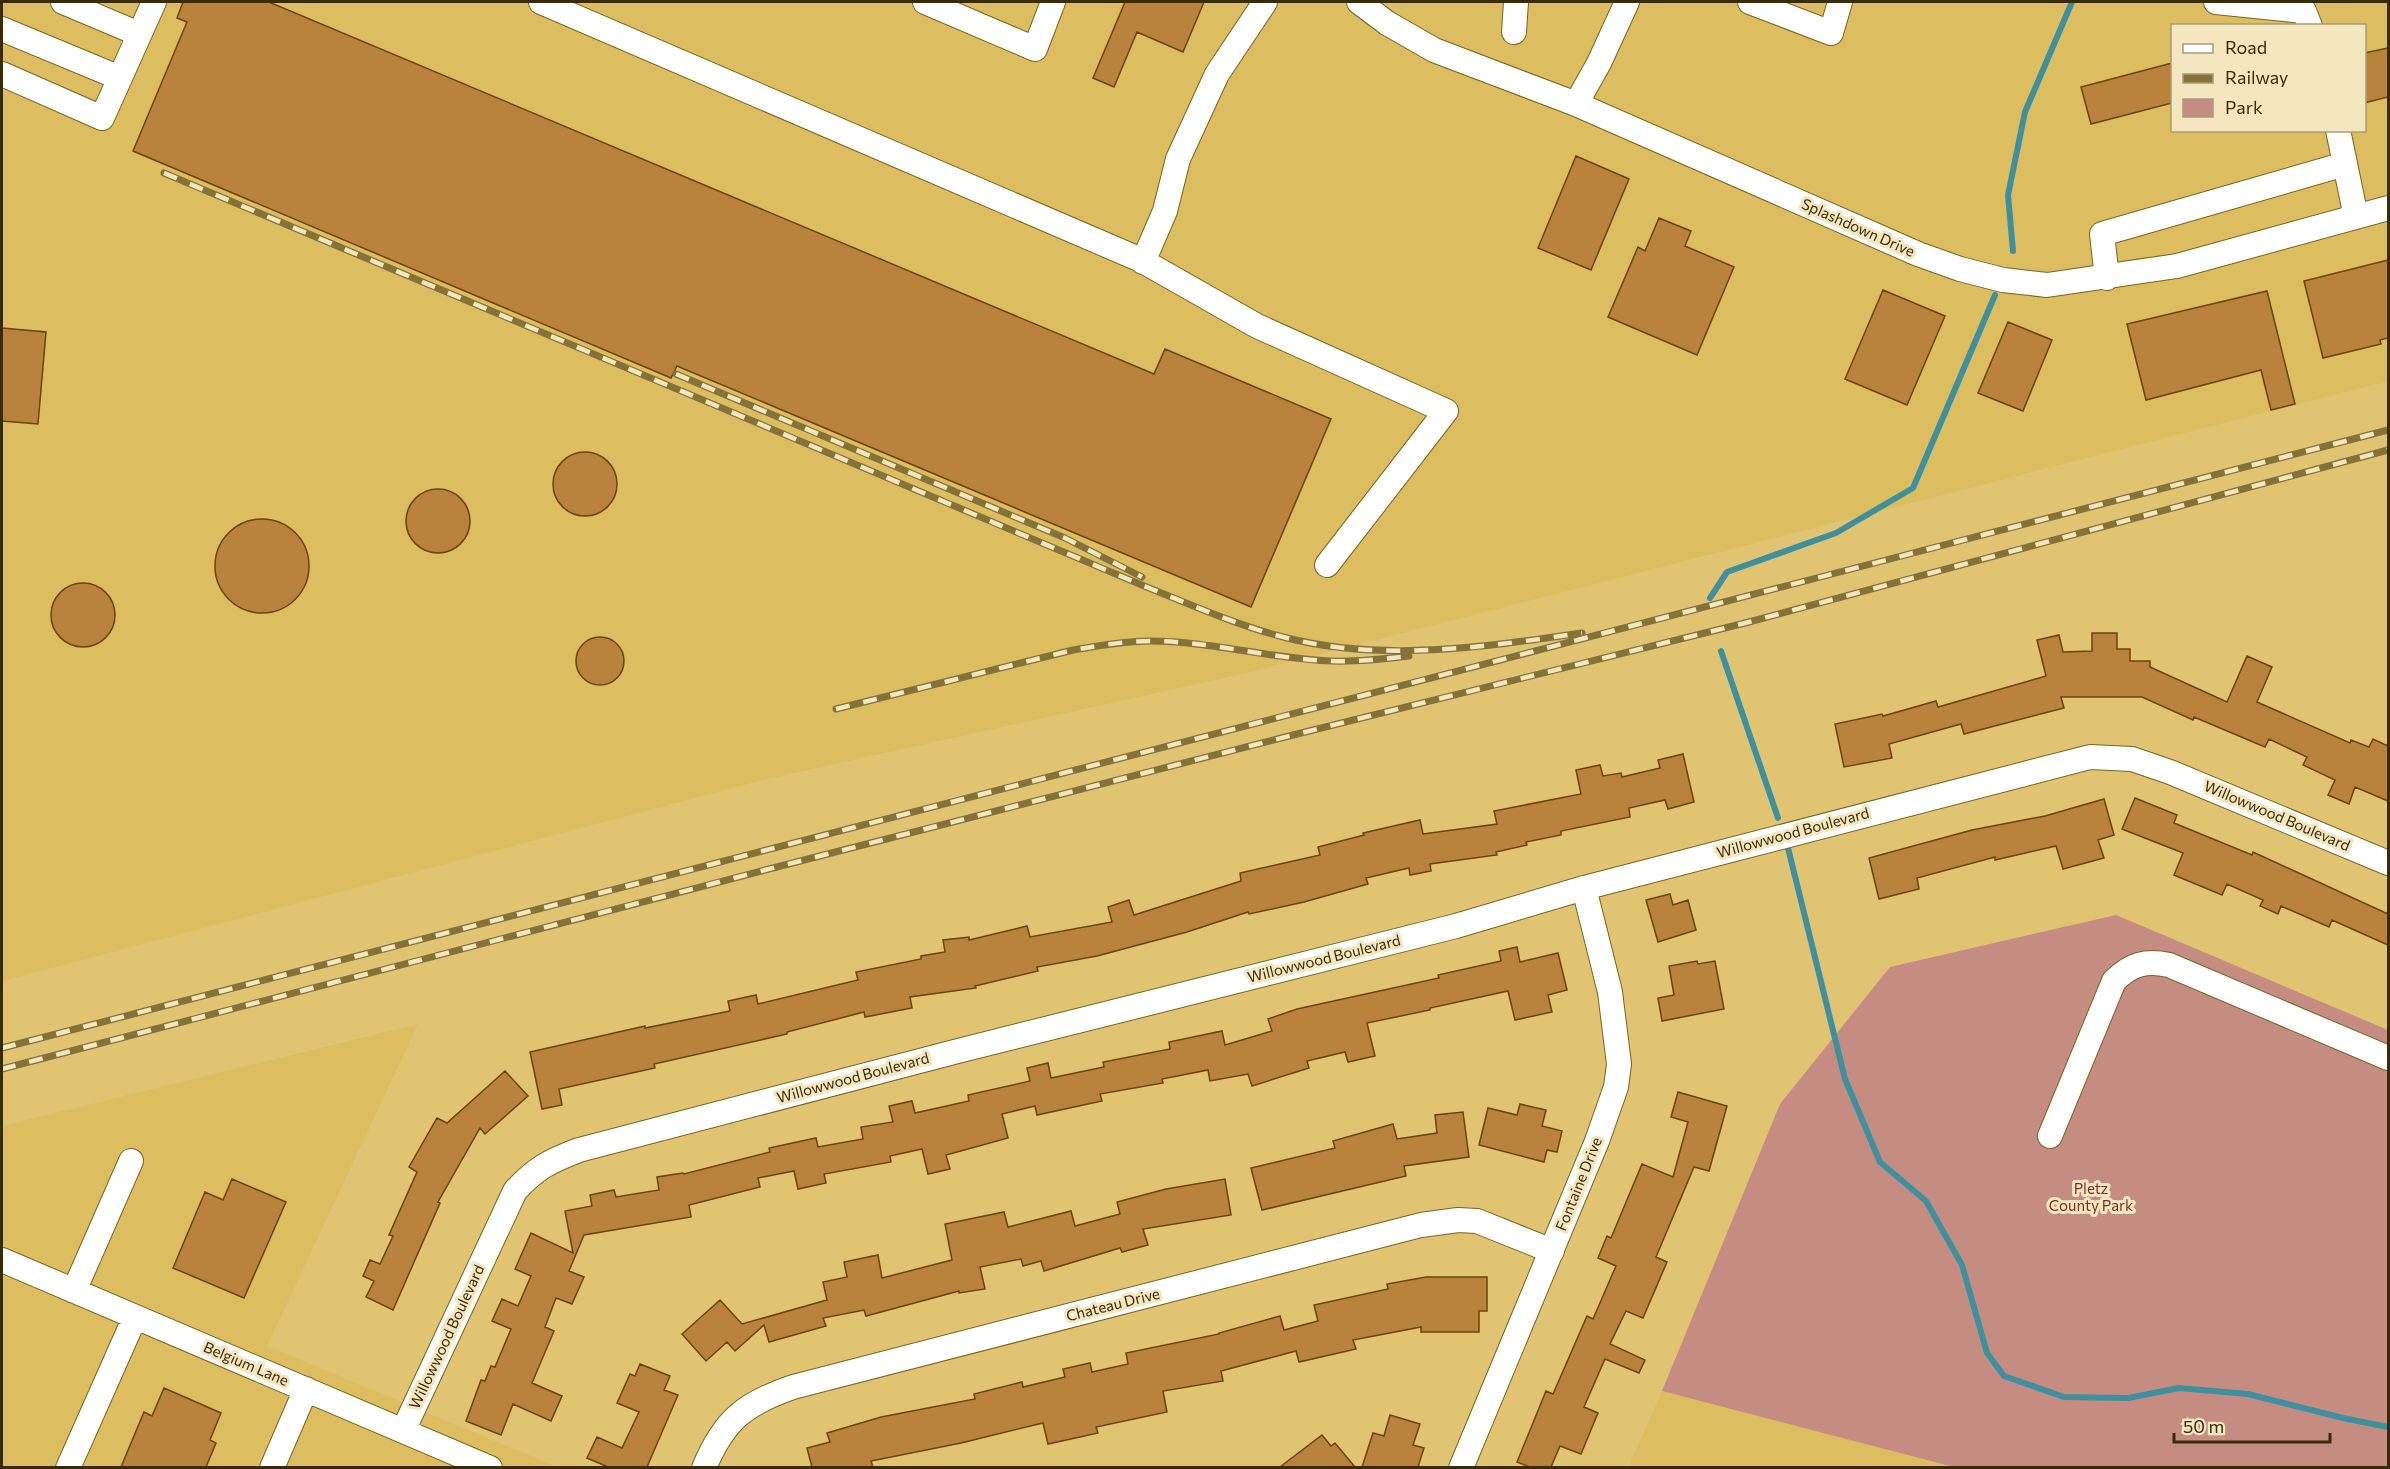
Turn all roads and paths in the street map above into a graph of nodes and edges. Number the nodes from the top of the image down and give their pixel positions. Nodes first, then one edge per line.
1 (63, 2) edge
2 (154, 2) edge
3 (541, 2) edge
4 (925, 2) edge
5 (1053, 2) edge
6 (1265, 2) edge
7 (1359, 2) edge
8 (1516, 2) edge
9 (1627, 2) edge
10 (1750, 2) edge
11 (1840, 2) edge
12 (2216, 2) edge
13 (2309, 24) edge
14 (2, 29) edge
15 (1514, 32) dead end
16 (139, 34) junction
17 (2, 74) edge
18 (120, 78) junction
19 (1576, 104) junction
20 (2338, 132) edge
21 (2345, 164) junction
22 (2388, 208) edge
23 (2356, 217) junction
24 (1143, 261) junction
25 (2106, 278) junction
26 (1327, 565) dead end
27 (2388, 863) edge
28 (1584, 888) junction
29 (2388, 1058) edge
30 (2050, 1136) dead end
31 (131, 1161) dead end
32 (1552, 1251) junction
33 (2, 1260) edge
34 (74, 1291) junction
35 (135, 1317) junction
36 (306, 1389) junction
37 (403, 1431) junction
38 (68, 1467) edge
39 (272, 1467) edge
40 (490, 1467) edge
41 (704, 1467) edge
42 (1461, 1467) edge

1 - 16 street
2 - 16 street
3 - 24 street
4 - 5 street
6 - 24 street
7 - 19 street, Splashdown Drive
8 - 15 street
9 - 19 street
10 - 11 street
12 - 13 street
14 - 18 street
16 - 18 street
17 - 18 street
19 - 25 street, Splashdown Drive
20 - 21 street
21 - 23 street
21 - 25 street
22 - 23 street, Splashdown Drive
23 - 25 street, Splashdown Drive
24 - 26 street
27 - 28 street, Willowwood Boulevard
28 - 32 street, Fontaine Drive
28 - 37 street, Willowwood Boulevard
29 - 30 street
31 - 34 street
32 - 41 street, Chateau Drive
32 - 42 street, Fontaine Drive
33 - 34 street, Belgium Lane
34 - 35 street, Belgium Lane
35 - 36 street, Belgium Lane
35 - 38 street
36 - 37 street, Belgium Lane
36 - 39 street
37 - 40 street, Belgium Lane

